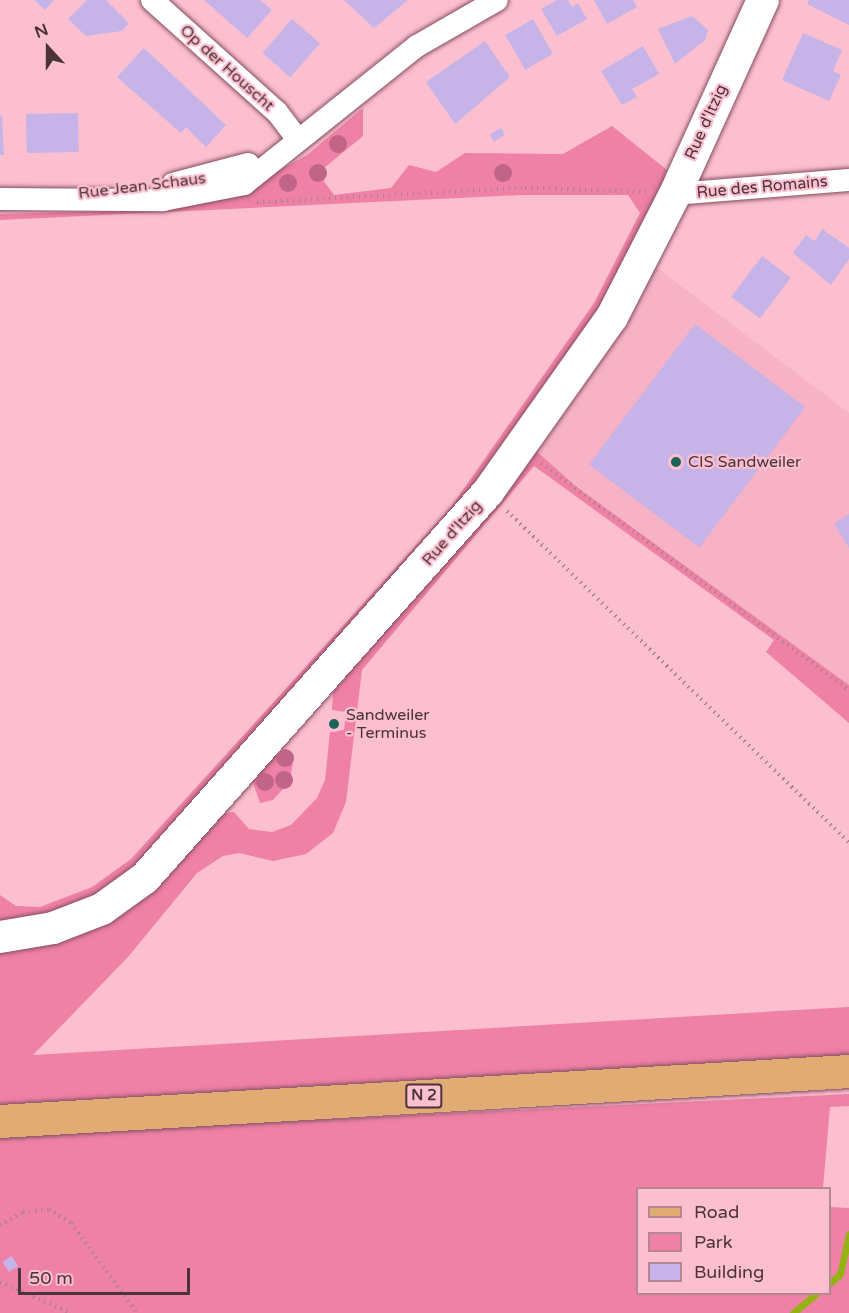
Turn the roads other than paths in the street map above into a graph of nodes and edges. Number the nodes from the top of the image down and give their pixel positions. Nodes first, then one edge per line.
1 (152, 0) edge
2 (497, 0) edge
3 (763, 0) edge
4 (298, 140) junction
5 (849, 180) edge
6 (675, 194) junction
7 (0, 199) edge
8 (0, 937) edge
9 (849, 1071) edge
10 (0, 1121) edge

1 - 4 street, Op der Houscht
2 - 4 street, Rue Jean Schaus
3 - 6 street, Rue d'Itzig
4 - 7 street, Rue Jean Schaus
5 - 6 street, Rue des Romains
6 - 8 street, Rue d'Itzig
9 - 10 main road, N 2

